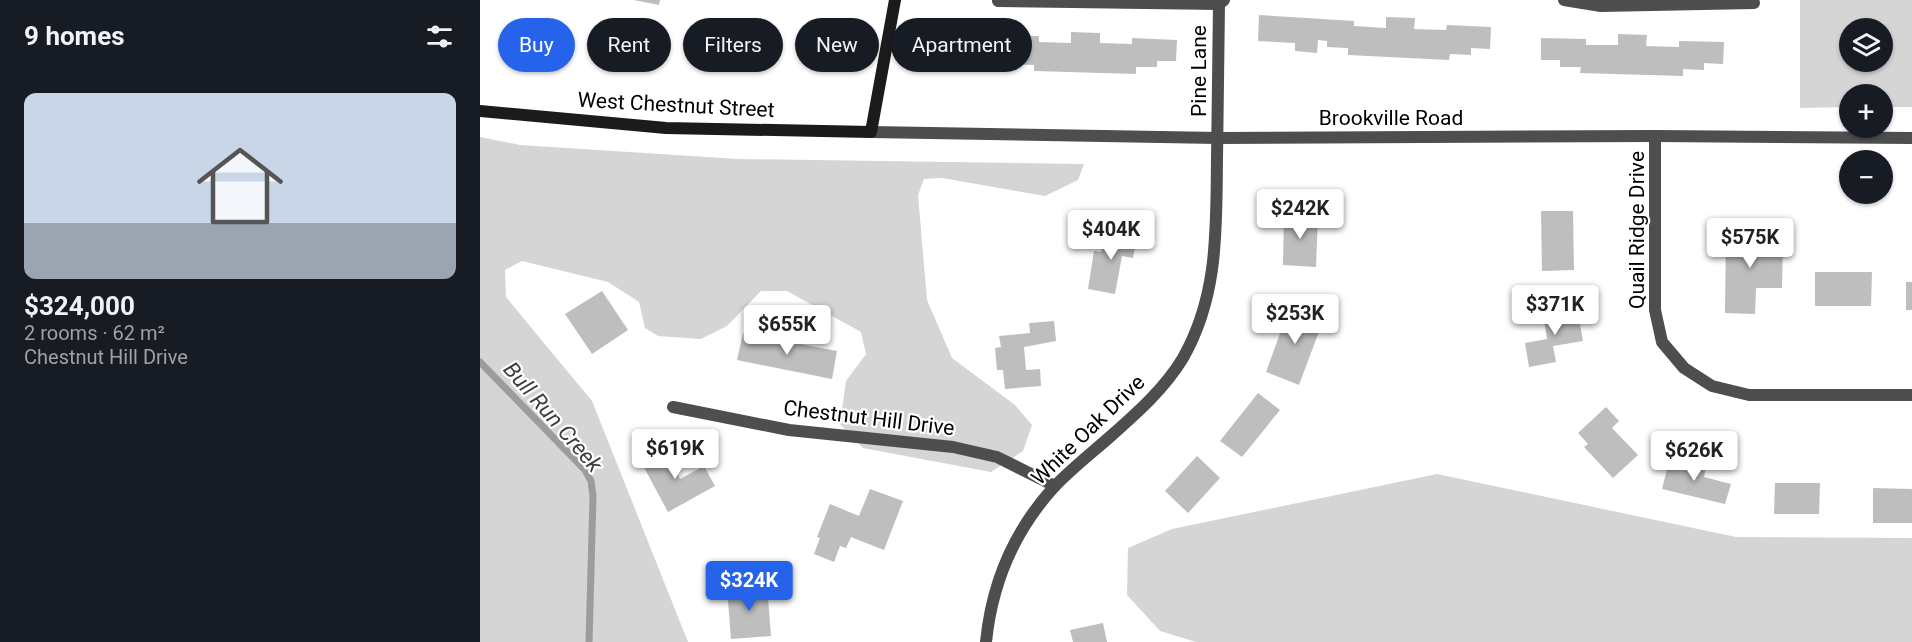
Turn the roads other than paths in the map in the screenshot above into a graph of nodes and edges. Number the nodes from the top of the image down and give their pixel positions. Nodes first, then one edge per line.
1 (895, 0) edge
2 (1564, 0) edge
3 (998, 1) edge
4 (1221, 2) edge
5 (1754, 3) dead end
6 (480, 111) edge
7 (871, 132) junction
8 (1655, 136) junction
9 (1218, 138) junction
10 (1912, 138) edge
11 (1912, 395) edge
12 (673, 407) dead end
13 (1055, 486) junction
14 (986, 642) edge

1 - 7 main road
2 - 5 street
3 - 4 street
4 - 9 street, Pine Lane
6 - 7 main road, West Chestnut Street
7 - 9 street, Brookville Road
8 - 9 street, Brookville Road
8 - 10 street, Brookville Road
8 - 11 street, Quail Ridge Drive
9 - 13 street, White Oak Drive
12 - 13 street, Chestnut Hill Drive
13 - 14 street, White Oak Drive

